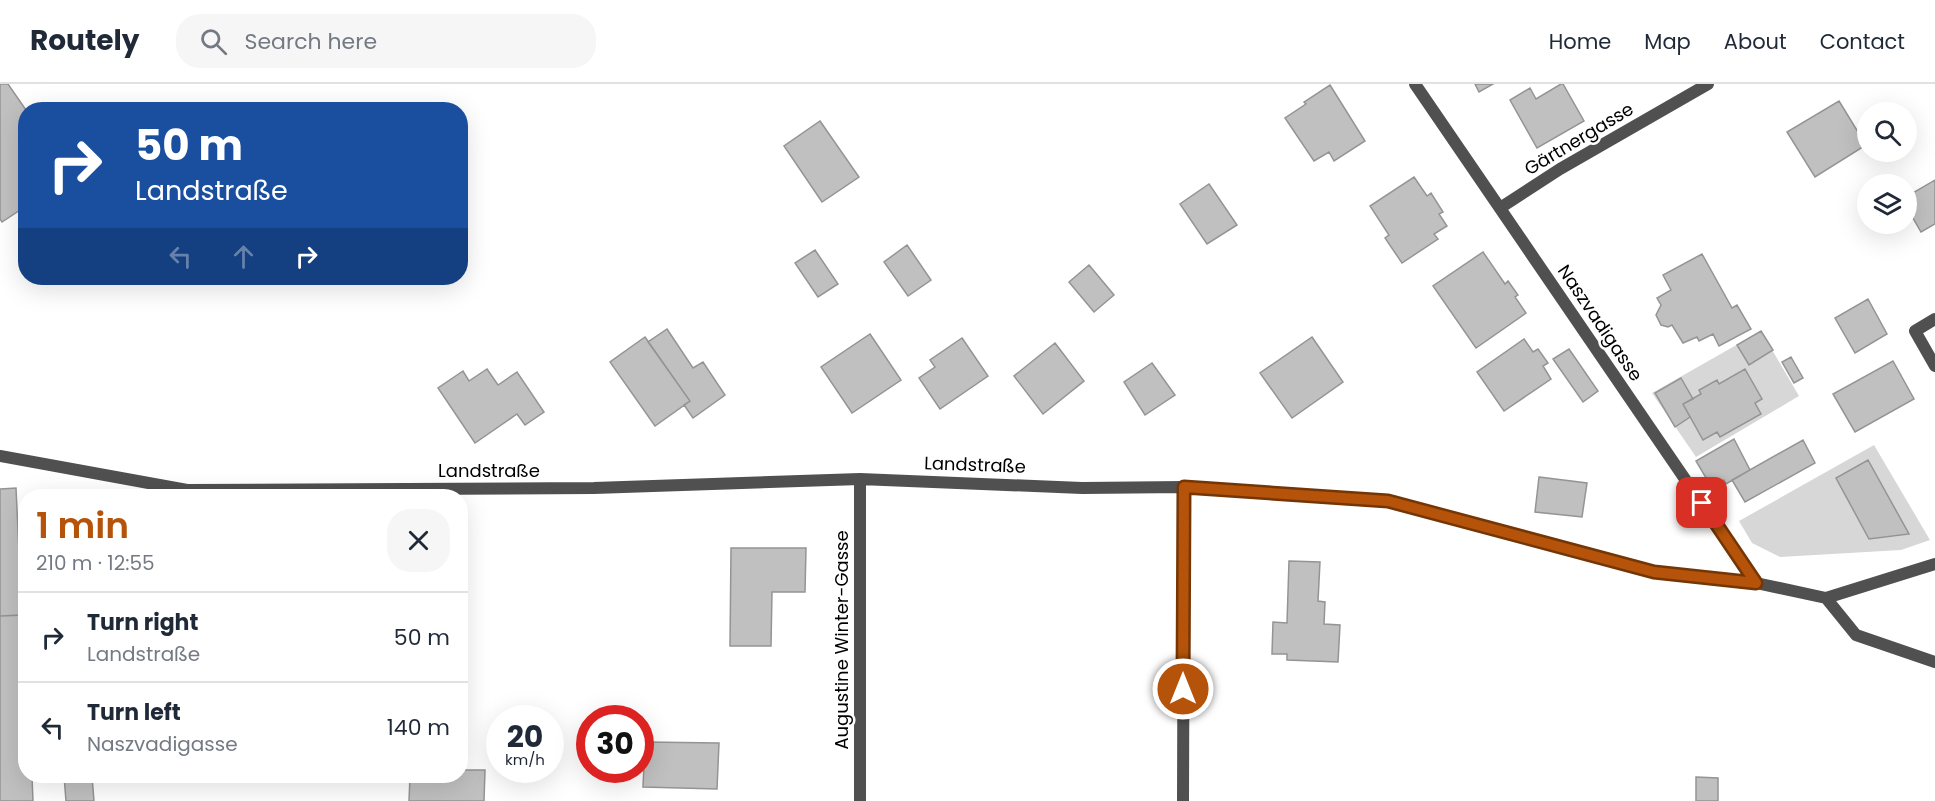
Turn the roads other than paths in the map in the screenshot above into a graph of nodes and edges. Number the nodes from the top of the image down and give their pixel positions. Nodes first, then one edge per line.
1 (1415, 84) edge
2 (1708, 84) edge
3 (1500, 208) junction
4 (1935, 319) edge
5 (1935, 366) edge
6 (0, 456) edge
7 (860, 479) junction
8 (1184, 487) junction
9 (182, 489) edge
10 (390, 489) edge
11 (1935, 564) edge
12 (1756, 583) junction
13 (1826, 598) junction
14 (1935, 662) edge
15 (860, 801) edge
16 (1183, 801) edge

1 - 3 street, Naszvadigasse
2 - 3 street, Gärtnergasse
3 - 12 street, Naszvadigasse
4 - 5 street
6 - 9 street, Landstraße
7 - 8 street, Landstraße
7 - 10 street, Landstraße
7 - 15 street, Augustine Winter-Gasse
8 - 12 street, Landstraße
8 - 16 street
11 - 13 street, Landstraße
12 - 13 street, Landstraße
13 - 14 street

